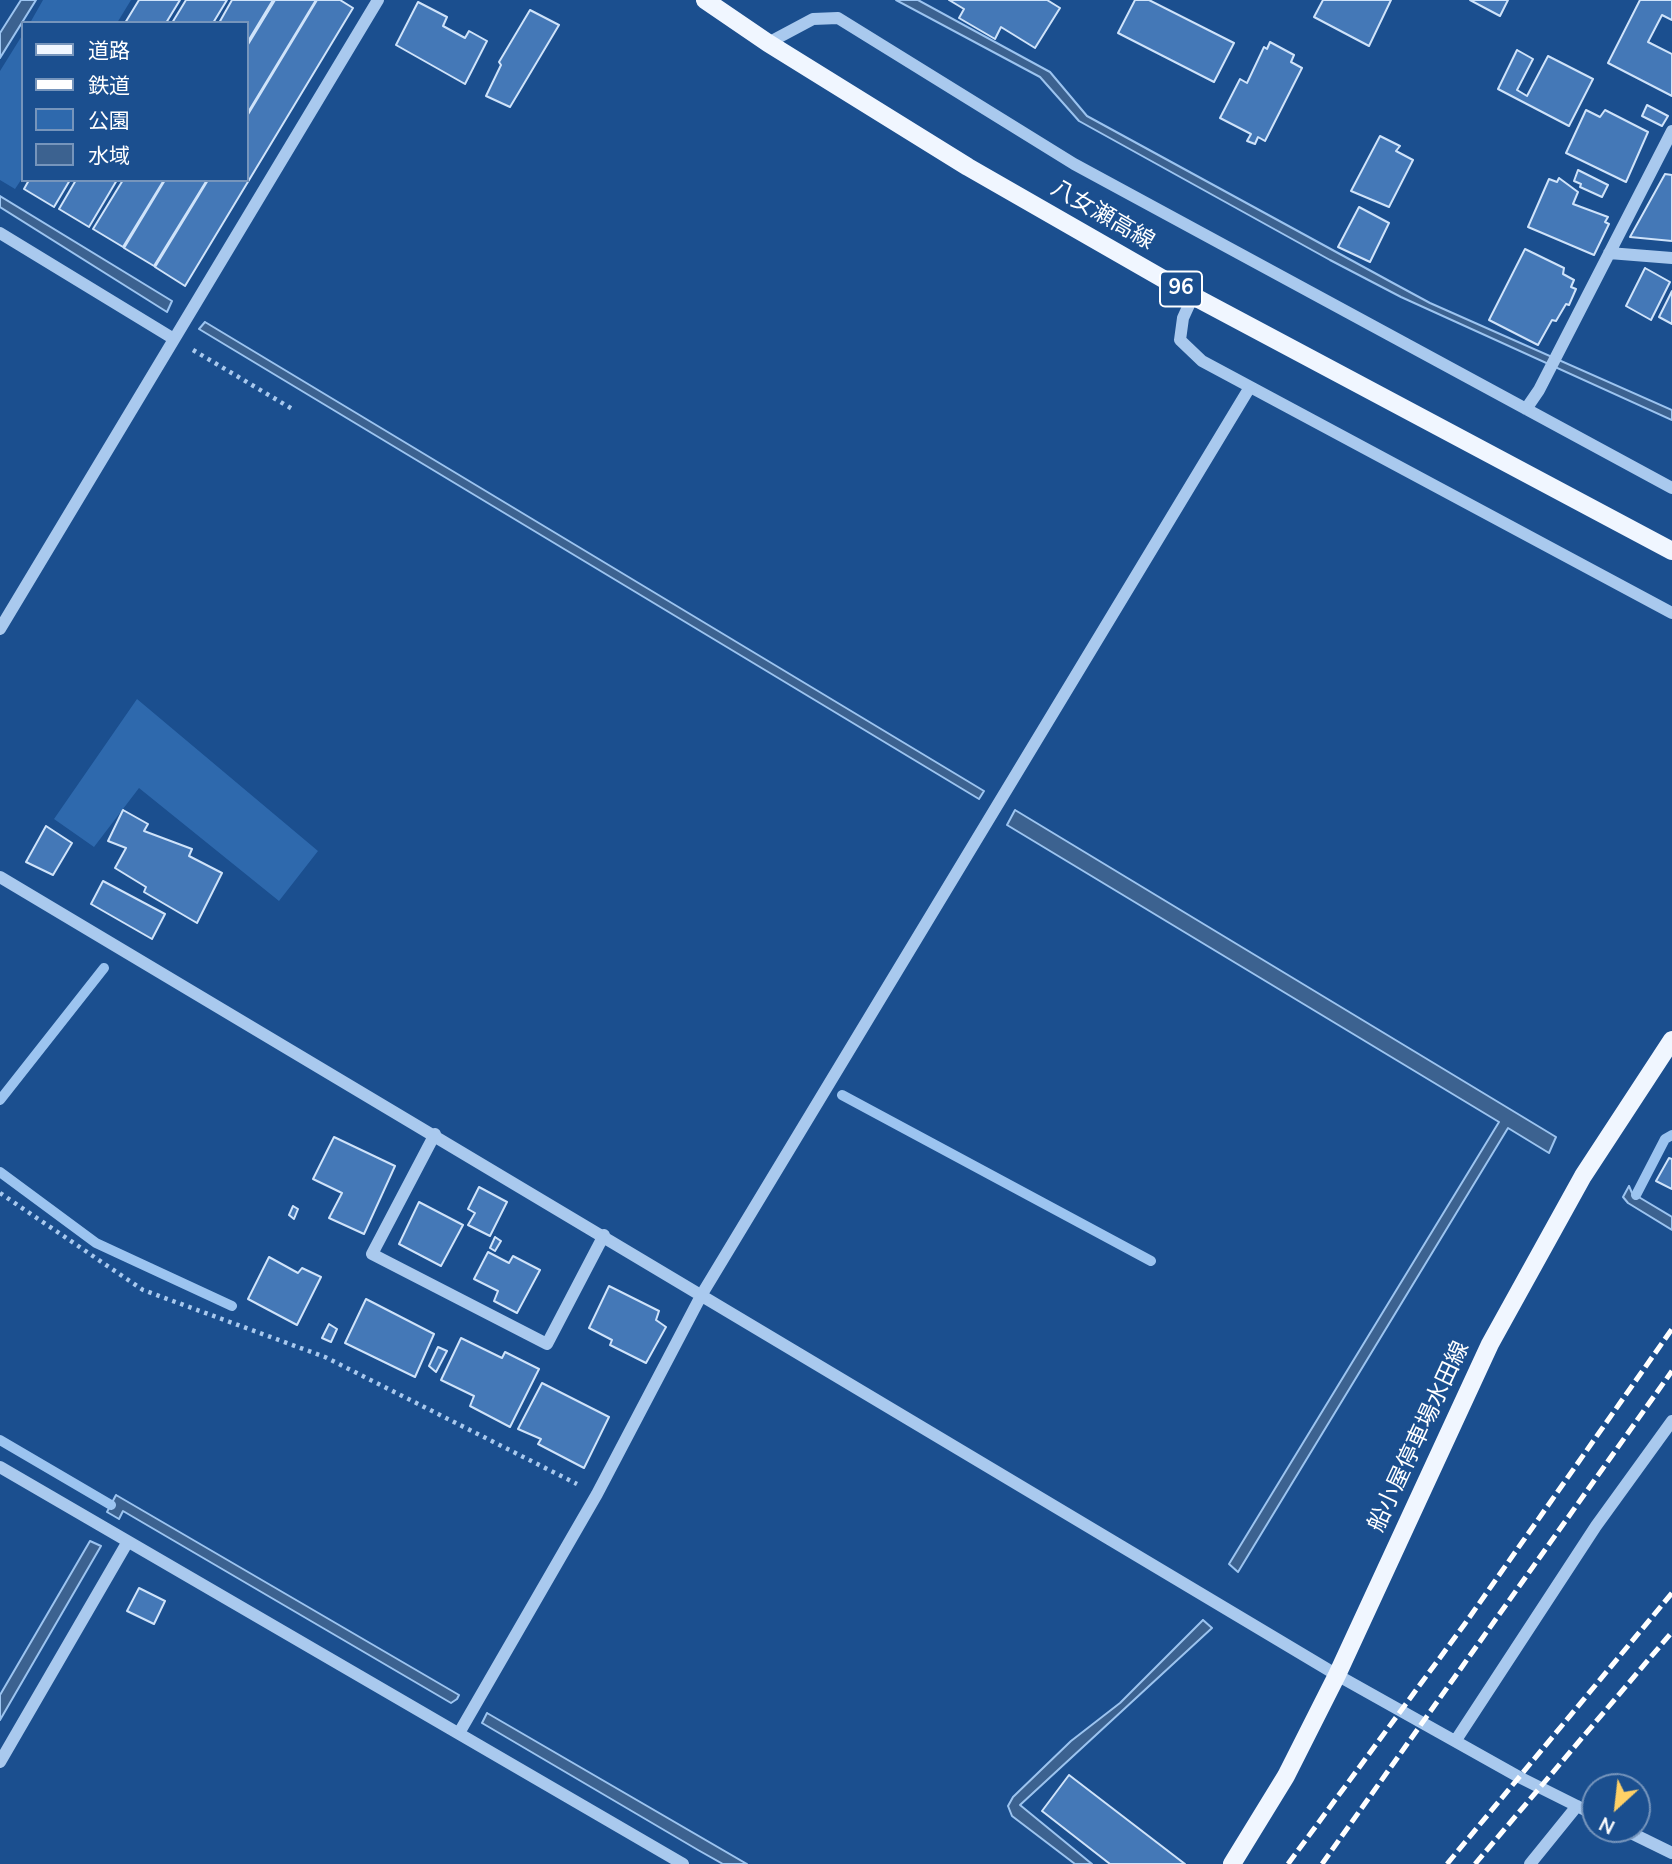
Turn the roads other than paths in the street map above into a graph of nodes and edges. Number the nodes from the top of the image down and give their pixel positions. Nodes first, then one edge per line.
1 (378, 0) edge
2 (705, 0) edge
3 (768, 43) junction
4 (1672, 131) edge
5 (0, 233) edge
6 (1609, 253) junction
7 (1672, 258) edge
8 (1193, 296) junction
9 (174, 339) junction
10 (1250, 387) junction
11 (1525, 409) junction
12 (1672, 488) edge
13 (1672, 551) edge
14 (1672, 613) edge
15 (0, 629) edge
16 (0, 877) edge
17 (1672, 1040) edge
18 (435, 1134) junction
19 (604, 1235) junction
20 (702, 1294) junction
21 (1672, 1421) edge
22 (0, 1468) edge
23 (127, 1543) junction
24 (1337, 1675) junction
25 (459, 1733) junction
26 (1456, 1740) junction
27 (0, 1762) edge
28 (1577, 1807) junction
29 (1581, 1809) edge
30 (1651, 1843) edge
31 (1672, 1853) edge
32 (683, 1864) edge
33 (1232, 1864) edge
34 (1530, 1864) edge

1 - 9 street
2 - 3 main road, 八女瀬高線 / 96
3 - 8 main road, 八女瀬高線 / 96
3 - 11 street
4 - 6 street
5 - 9 street
6 - 7 street
6 - 11 street
8 - 10 street
8 - 13 main road, 八女瀬高線 / 96
9 - 15 street
10 - 14 street
10 - 20 street
11 - 12 street
16 - 18 street
17 - 24 main road, 船小屋停車場水田線
18 - 19 street
18 - 19 street
19 - 20 street
20 - 24 street
20 - 25 street
21 - 26 street
22 - 23 street
23 - 25 street
23 - 27 street
24 - 26 street
24 - 33 main road, 船小屋停車場水田線
25 - 32 street
26 - 28 street
28 - 29 street
28 - 34 street
30 - 31 street

